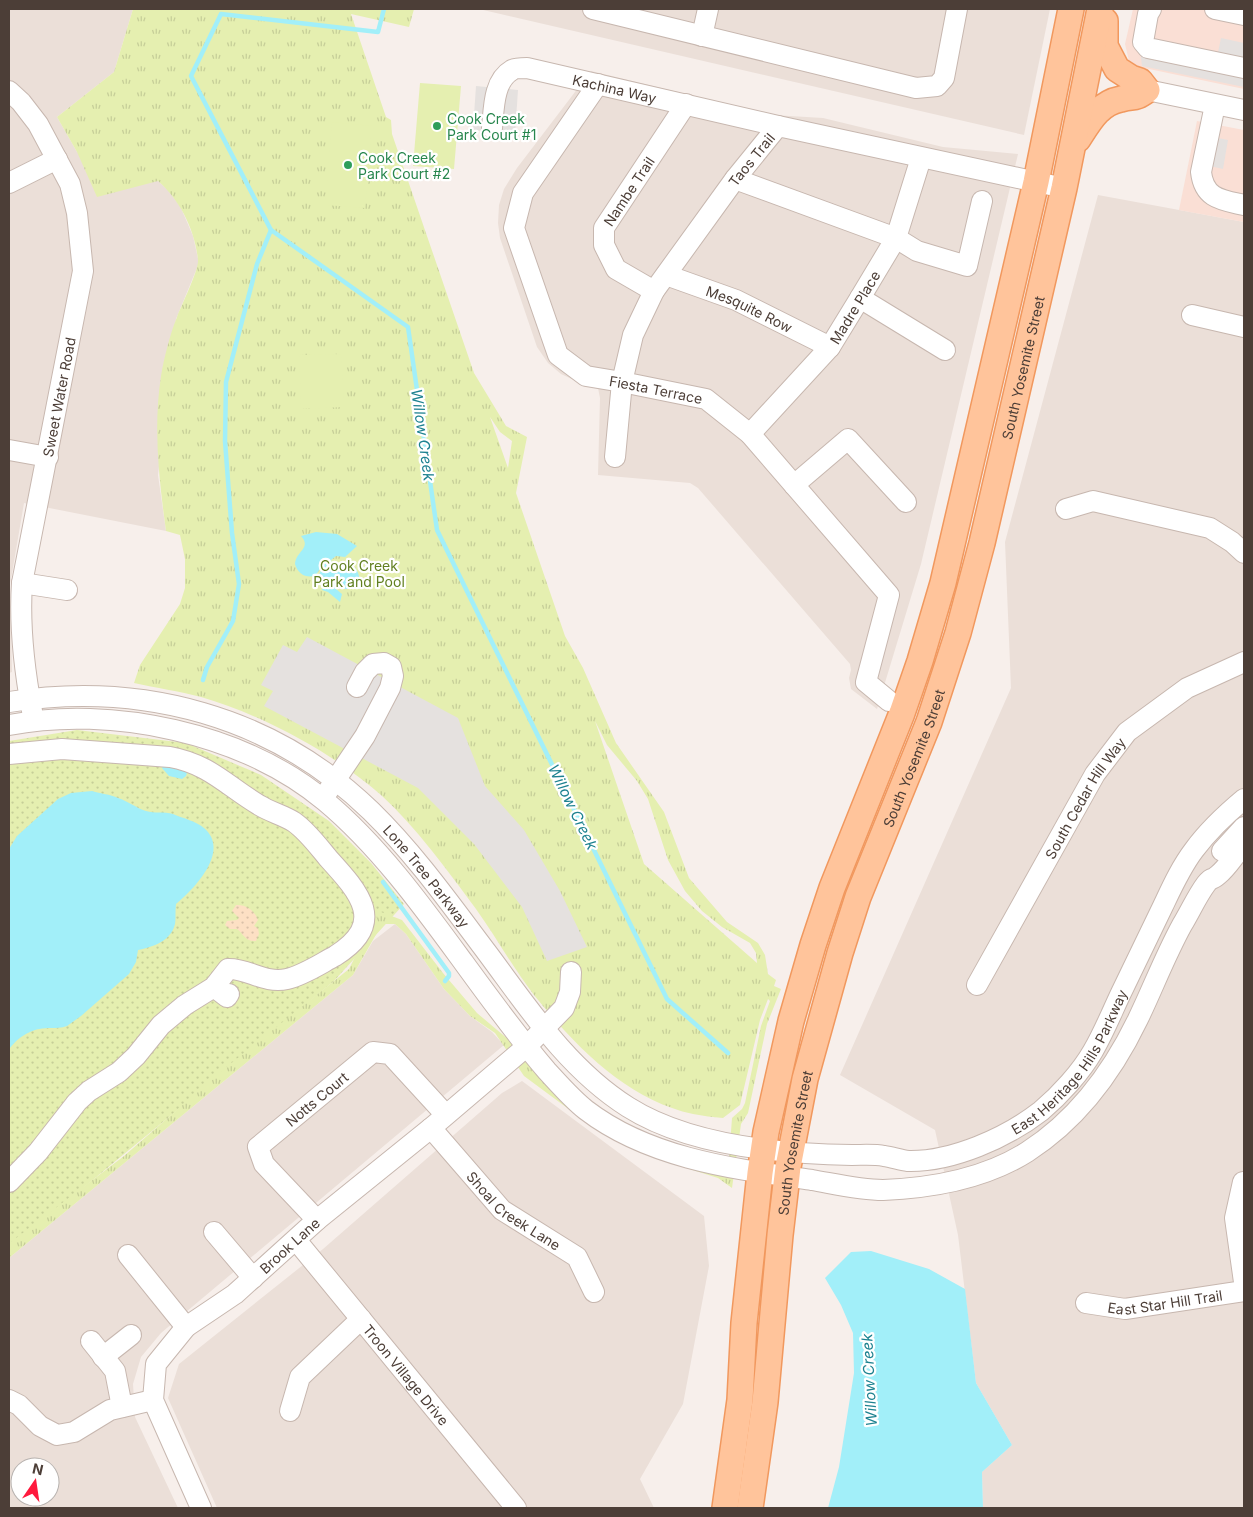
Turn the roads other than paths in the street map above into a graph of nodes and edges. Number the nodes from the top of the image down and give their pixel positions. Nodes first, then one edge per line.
1 (593, 9) edge
2 (708, 9) edge
3 (958, 9) edge
4 (1071, 9) edge
5 (1100, 9) edge
6 (1105, 9) edge
7 (1151, 9) edge
8 (1215, 9) edge
9 (1244, 15) edge
10 (702, 36) junction
11 (1244, 68) edge
12 (598, 84) junction
13 (1147, 90) junction
14 (9, 91) edge
15 (686, 104) junction
16 (1216, 105) junction
17 (1244, 110) edge
18 (778, 126) junction
19 (492, 128) dead end
20 (1072, 147) junction
21 (921, 158) junction
22 (57, 159) junction
23 (735, 179) junction
24 (1036, 182) junction
25 (9, 183) edge
26 (1064, 188) junction
27 (982, 201) dead end
28 (1244, 205) edge
29 (896, 238) junction
30 (666, 275) junction
31 (654, 291) junction
32 (860, 298) junction
33 (1192, 315) dead end
34 (1244, 327) edge
35 (830, 347) junction
36 (945, 350) dead end
37 (622, 382) junction
38 (750, 434) junction
39 (9, 450) edge
40 (48, 456) junction
41 (615, 457) dead end
42 (794, 485) junction
43 (906, 502) dead end
44 (1066, 509) dead end
45 (1244, 553) edge
46 (22, 583) junction
47 (67, 590) dead end
48 (1244, 662) edge
49 (357, 688) dead end
50 (30, 699) junction
51 (889, 701) dead end
52 (9, 702) edge
53 (34, 720) junction
54 (9, 725) edge
55 (9, 754) edge
56 (335, 780) junction
57 (322, 798) junction
58 (1244, 800) edge
59 (1216, 824) junction
60 (1227, 851) edge
61 (1184, 866) junction
62 (571, 972) dead end
63 (977, 985) dead end
64 (544, 1029) junction
65 (526, 1047) junction
66 (438, 1121) junction
67 (764, 1148) junction
68 (790, 1152) junction
69 (760, 1173) junction
70 (786, 1177) junction
71 (9, 1182) edge
72 (1243, 1182) dead end
73 (317, 1220) junction
74 (214, 1232) dead end
75 (296, 1240) junction
76 (128, 1255) dead end
77 (253, 1278) junction
78 (1244, 1282) edge
79 (1244, 1291) edge
80 (594, 1292) dead end
81 (1086, 1303) dead end
82 (361, 1319) junction
83 (186, 1327) junction
84 (131, 1335) dead end
85 (91, 1341) dead end
86 (103, 1357) junction
87 (9, 1400) edge
88 (153, 1400) junction
89 (122, 1407) junction
90 (290, 1411) dead end
91 (514, 1507) edge
92 (201, 1508) edge
93 (724, 1508) edge
94 (750, 1508) edge

1 - 10 street
2 - 10 street
3 - 10 street
4 - 24 main road, South Yosemite Street
5 - 20 main road, South Yosemite Street
6 - 13 main road
7 - 11 street
8 - 9 street
12 - 15 street, Kachina Way
12 - 19 street, Kachina Way
12 - 37 street, Fiesta Terrace
13 - 16 street
13 - 20 main road
14 - 22 street, Sweet Water Road
15 - 18 street, Kachina Way
15 - 31 street, Nambe Trail
16 - 17 street
16 - 28 street
18 - 21 street, Taos Trail
18 - 23 street, Taos Trail
20 - 26 main road, South Yosemite Street
21 - 24 street, Taos Trail
21 - 29 street, Madre Place
22 - 25 street
22 - 40 street, Sweet Water Road
23 - 29 street
23 - 30 street, Taos Trail
24 - 26 street, Taos Trail
24 - 67 main road, South Yosemite Street
26 - 68 main road, South Yosemite Street
27 - 29 street
29 - 32 street, Madre Place
30 - 31 street, Taos Trail
30 - 35 street, Mesquite Row
31 - 37 street, Taos Trail
32 - 35 street, Madre Place
32 - 36 street
33 - 34 street
35 - 38 street, Madre Place
37 - 38 street, Fiesta Terrace
37 - 41 street, Taos Trail
38 - 42 street, Fiesta Terrace
39 - 40 street
40 - 46 street, Sweet Water Road
42 - 43 street
42 - 51 street, Fiesta Terrace
44 - 45 street
46 - 47 street
46 - 50 street, Sweet Water Road
48 - 63 street, South Cedar Hill Way
49 - 56 street
50 - 52 street, Lone Tree Parkway
50 - 53 street, Sweet Water Road
50 - 56 street, Lone Tree Parkway
53 - 54 street, Lone Tree Parkway
53 - 57 street, Lone Tree Parkway
55 - 71 street
56 - 57 street
56 - 64 street, Lone Tree Parkway
57 - 65 street, Lone Tree Parkway
58 - 59 street, East Heritage Hills Parkway
59 - 60 street
59 - 61 street, East Heritage Hills Parkway
60 - 61 street
60 - 70 street, East Heritage Hills Parkway
61 - 68 street, East Heritage Hills Parkway
62 - 64 street, Brook Lane
64 - 65 street, Brook Lane
64 - 67 street, Lone Tree Parkway
65 - 66 street, Brook Lane
65 - 69 street, Lone Tree Parkway
66 - 73 street, Brook Lane
66 - 73 street, Notts Court
66 - 80 street, Shoal Creek Lane
67 - 68 street, Lone Tree Parkway
67 - 69 main road, South Yosemite Street
68 - 70 main road, South Yosemite Street
69 - 70 street, Lone Tree Parkway
69 - 93 main road, South Yosemite Street
70 - 94 main road, South Yosemite Street
72 - 78 street
73 - 75 street, Brook Lane
74 - 77 street
75 - 77 street, Brook Lane
75 - 82 street, Troon Village Drive
76 - 83 street
77 - 83 street, Brook Lane
79 - 81 street, East Star Hill Trail
82 - 90 street
82 - 91 street, Troon Village Drive
83 - 88 street, Brook Lane
84 - 86 street
85 - 86 street
86 - 89 street
87 - 89 street
88 - 89 street
88 - 92 street, Brook Lane

